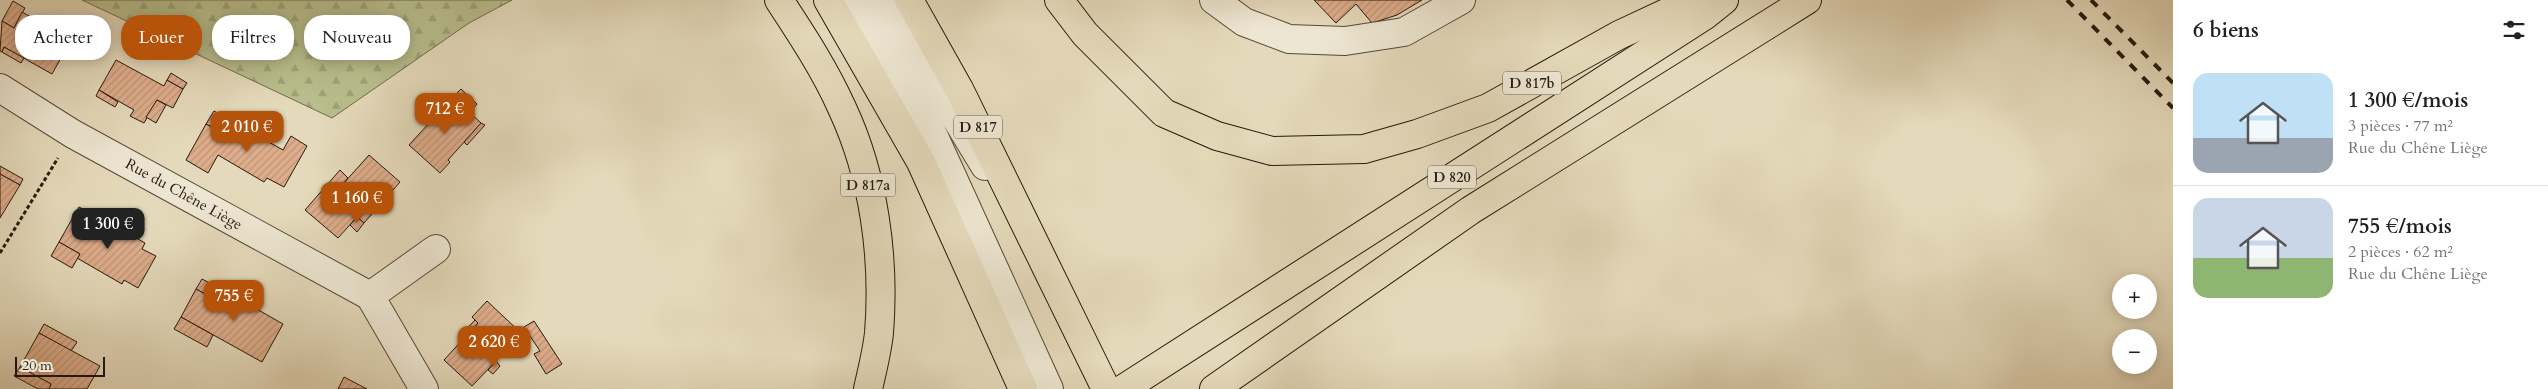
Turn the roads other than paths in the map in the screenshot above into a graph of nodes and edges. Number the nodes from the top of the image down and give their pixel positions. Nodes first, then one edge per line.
1 (779, 0) edge
2 (828, 0) edge
3 (857, 0) edge
4 (884, 0) edge
5 (909, 0) edge
6 (1059, 0) edge
7 (1214, 0) edge
8 (1461, 0) edge
9 (1694, 0) edge
10 (1724, 0) edge
11 (1807, 0) edge
12 (0, 88) edge
13 (436, 249) dead end
14 (1041, 256) junction
15 (370, 296) junction
16 (424, 389) edge
17 (868, 389) edge
18 (1023, 389) edge
19 (1049, 389) edge
20 (1106, 389) edge
21 (1123, 389) edge
22 (1214, 389) edge

1 - 17 main road, D 817a
2 - 18 main road
3 - 19 street
4 - 14 street
5 - 14 main road, D 817
6 - 9 main road, D 817b
7 - 8 street
10 - 21 main road, D 820
11 - 22 main road, D 820
12 - 15 street, Rue du Chêne Liège
13 - 15 street
14 - 20 main road, D 817
15 - 16 street

